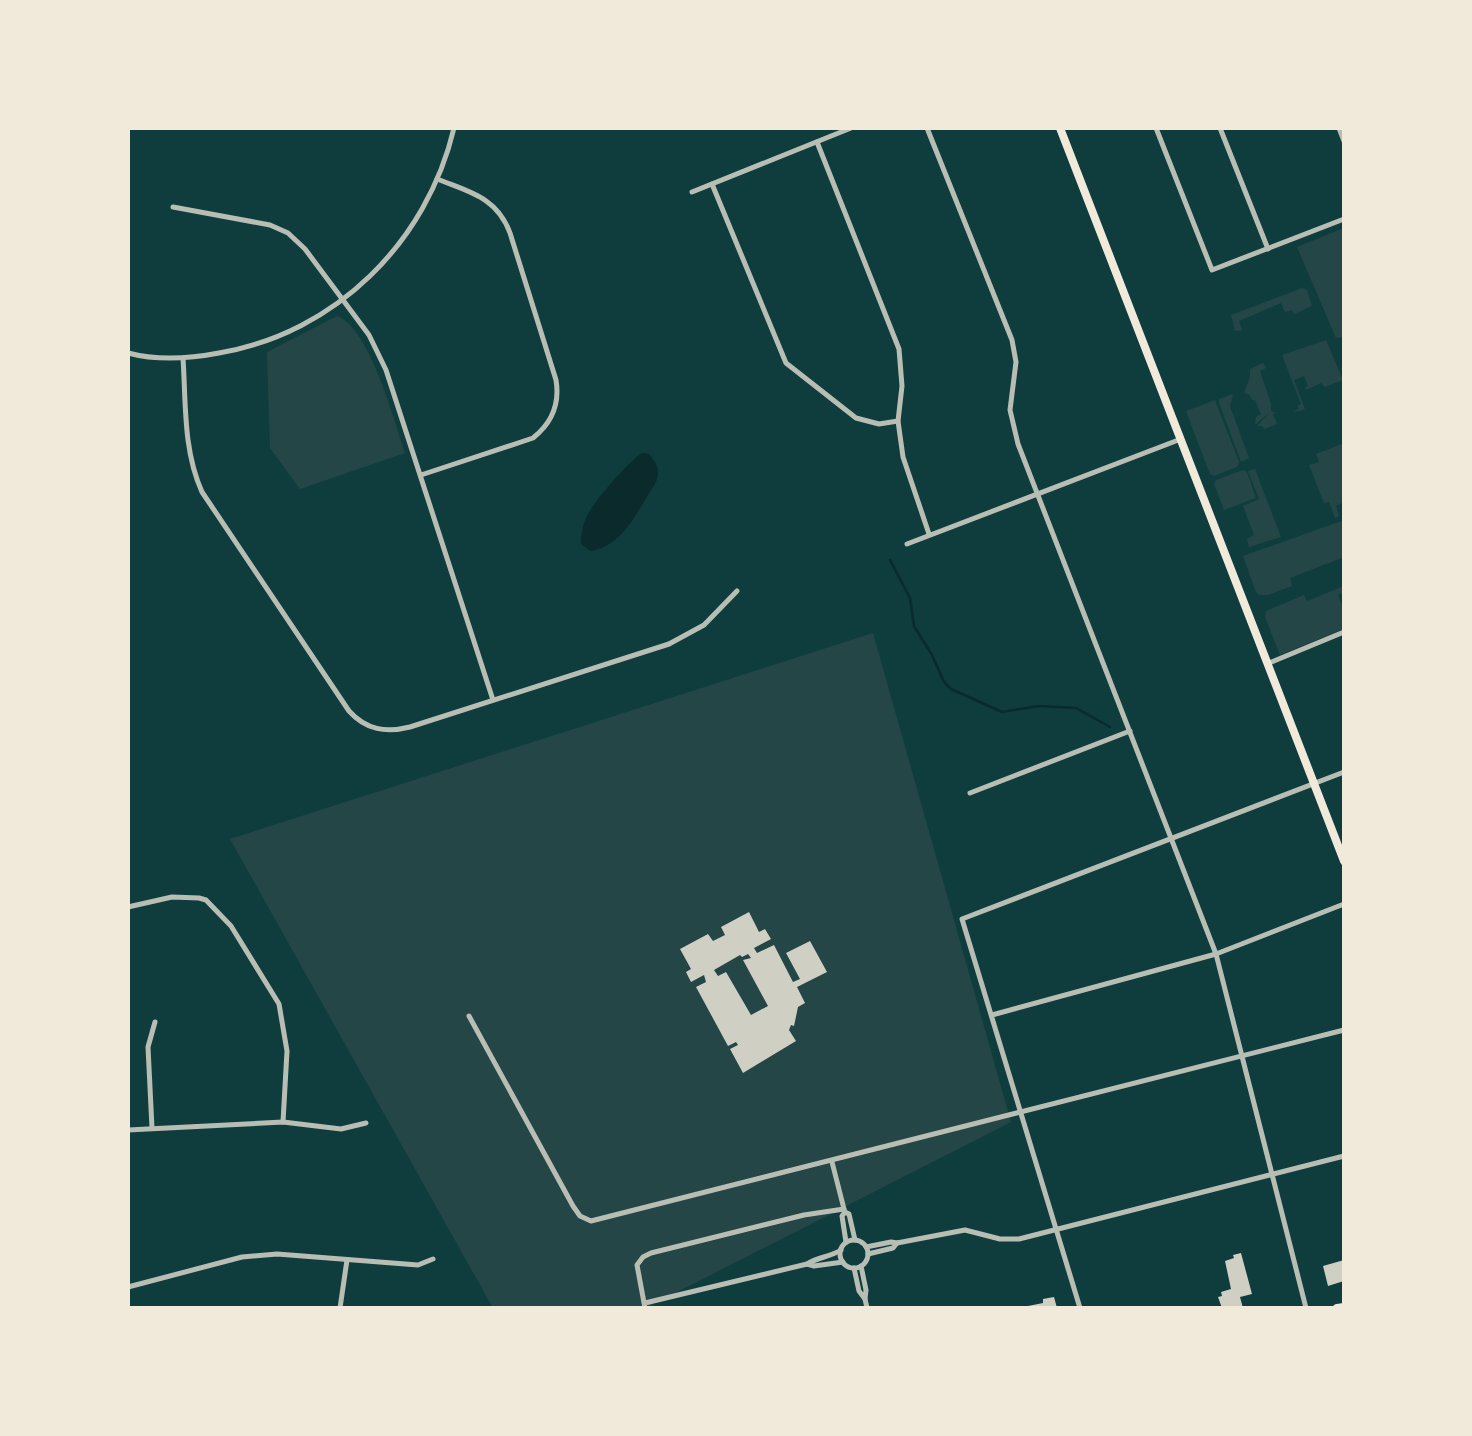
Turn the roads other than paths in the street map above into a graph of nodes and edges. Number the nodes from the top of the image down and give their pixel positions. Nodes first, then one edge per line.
1 (454, 128) edge
2 (851, 128) edge
3 (927, 128) edge
4 (1060, 128) edge
5 (1156, 128) edge
6 (1220, 128) edge
7 (1339, 128) edge
8 (1344, 141) edge
9 (817, 142) junction
10 (437, 178) junction
11 (712, 184) junction
12 (692, 192) dead end
13 (172, 208) dead end
14 (1344, 219) edge
15 (1268, 248) junction
16 (343, 300) junction
17 (128, 353) edge
18 (183, 358) junction
19 (898, 421) junction
20 (1181, 439) junction
21 (421, 475) junction
22 (1038, 494) junction
23 (928, 534) junction
24 (906, 544) dead end
25 (737, 591) dead end
26 (1344, 632) edge
27 (1269, 663) junction
28 (493, 700) junction
29 (1130, 731) junction
30 (1344, 772) edge
31 (1315, 784) junction
32 (970, 793) dead end
33 (1172, 838) junction
34 (1344, 860) edge
35 (1344, 904) edge
36 (128, 907) edge
37 (1216, 954) junction
38 (992, 1015) junction
39 (469, 1016) dead end
40 (155, 1022) dead end
41 (1344, 1030) edge
42 (1242, 1056) junction
43 (1020, 1112) junction
44 (283, 1122) junction
45 (366, 1123) dead end
46 (152, 1128) junction
47 (128, 1130) edge
48 (1344, 1156) edge
49 (832, 1160) junction
50 (1272, 1174) junction
51 (844, 1211) junction
52 (1055, 1230) junction
53 (855, 1240) junction
54 (846, 1243) junction
55 (841, 1250) junction
56 (867, 1250) junction
57 (433, 1259) dead end
58 (347, 1260) junction
59 (843, 1262) junction
60 (807, 1264) junction
61 (858, 1266) junction
62 (128, 1288) edge
63 (644, 1306) edge
64 (1344, 1306) edge
65 (340, 1308) edge
66 (867, 1308) edge
67 (1080, 1308) edge
68 (1306, 1308) edge
69 (1337, 1308) edge

1 - 10 street
2 - 9 street
3 - 22 street
4 - 20 main road
5 - 15 street
6 - 15 street
7 - 8 street
9 - 11 street
9 - 19 street
10 - 16 street
10 - 21 street
11 - 12 street
11 - 19 street
13 - 16 street
14 - 15 street
16 - 18 street
16 - 21 street
17 - 18 street
18 - 28 street
19 - 23 street
20 - 22 street
20 - 27 main road
21 - 28 street
22 - 23 street
22 - 29 street
23 - 24 street
25 - 28 street
26 - 27 street
27 - 31 main road
29 - 32 street
29 - 33 street
30 - 31 street
31 - 33 street
31 - 34 main road
33 - 37 street
33 - 38 street
35 - 37 street
36 - 44 street
37 - 38 street
37 - 42 street
38 - 43 street
39 - 49 street
40 - 46 street
41 - 42 street
42 - 43 street
42 - 50 street
43 - 49 street
43 - 52 street
44 - 45 street
44 - 46 street
46 - 47 street
48 - 50 street
49 - 51 street
50 - 52 street
50 - 68 street
51 - 53 street
51 - 54 street
51 - 63 street
52 - 56 street
52 - 67 street
53 - 54 street
53 - 56 street
54 - 55 street
55 - 59 street
55 - 60 street
56 - 61 street
57 - 58 street
58 - 62 street
58 - 65 street
59 - 60 street
59 - 61 street
60 - 63 street
61 - 66 street
64 - 69 main road

